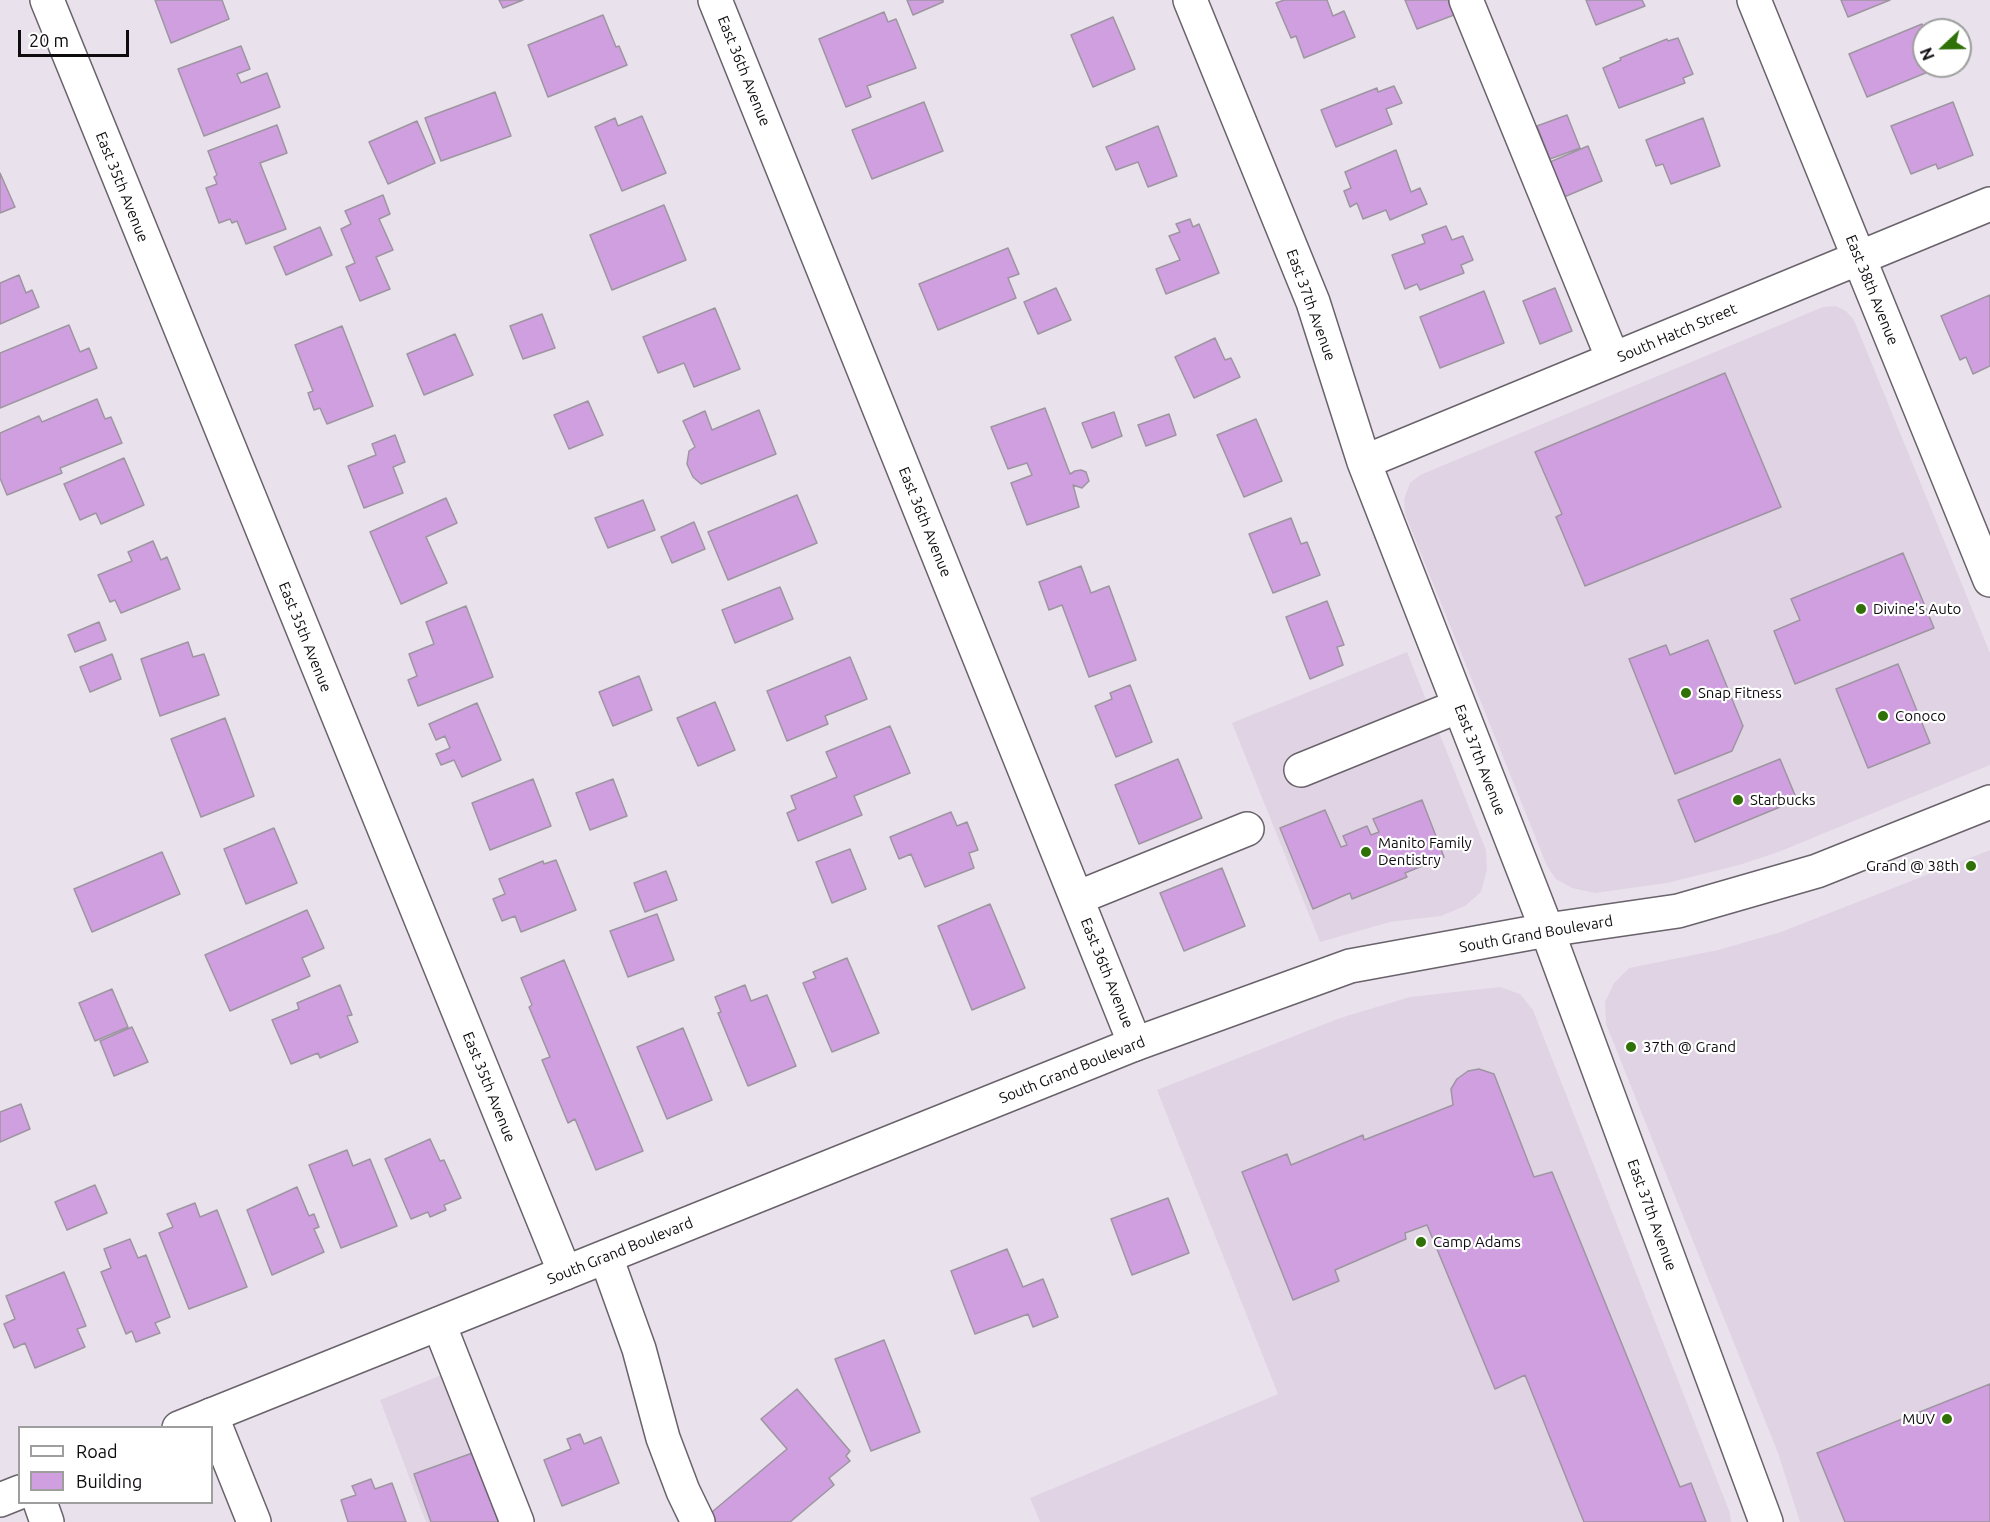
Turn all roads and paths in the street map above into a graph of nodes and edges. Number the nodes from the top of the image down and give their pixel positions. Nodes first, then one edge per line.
1 (47, 0) edge
2 (715, 0) edge
3 (1190, 0) edge
4 (1466, 0) edge
5 (1754, 0) edge
6 (1990, 204) edge
7 (1858, 258) junction
8 (1613, 359) junction
9 (1364, 462) junction
10 (1977, 508) edge
11 (1990, 580) edge
12 (1459, 706) junction
13 (1301, 771) dead end
14 (1990, 802) edge
15 (1247, 829) dead end
16 (1077, 898) junction
17 (1547, 930) junction
18 (1136, 1044) junction
19 (606, 1257) junction
20 (565, 1273) junction
21 (439, 1324) junction
22 (211, 1415) junction
23 (184, 1426) edge
24 (18, 1493) edge
25 (0, 1500) edge
26 (40, 1504) edge
27 (47, 1522) edge
28 (254, 1522) edge
29 (518, 1522) edge
30 (698, 1522) edge
31 (1766, 1522) edge

1 - 20 street, East 35th Avenue
2 - 16 street, East 36th Avenue
3 - 9 street, East 37th Avenue
4 - 8 street
5 - 7 street, East 38th Avenue
6 - 7 street, South Hatch Street
7 - 8 street, South Hatch Street
7 - 10 street, East 38th Avenue
8 - 9 street, South Hatch Street
9 - 12 street, East 37th Avenue
10 - 11 street, East 38th Avenue
12 - 13 street
12 - 17 street, East 37th Avenue
14 - 17 street, South Grand Boulevard
15 - 16 street
16 - 18 street, East 36th Avenue
17 - 18 street, South Grand Boulevard
17 - 31 street, East 37th Avenue
18 - 19 street, South Grand Boulevard
19 - 20 street, South Grand Boulevard
19 - 30 street
20 - 21 street, South Grand Boulevard
21 - 22 street, South Grand Boulevard
21 - 29 street
22 - 23 street, South Grand Boulevard
22 - 28 street
24 - 25 street
26 - 27 street

